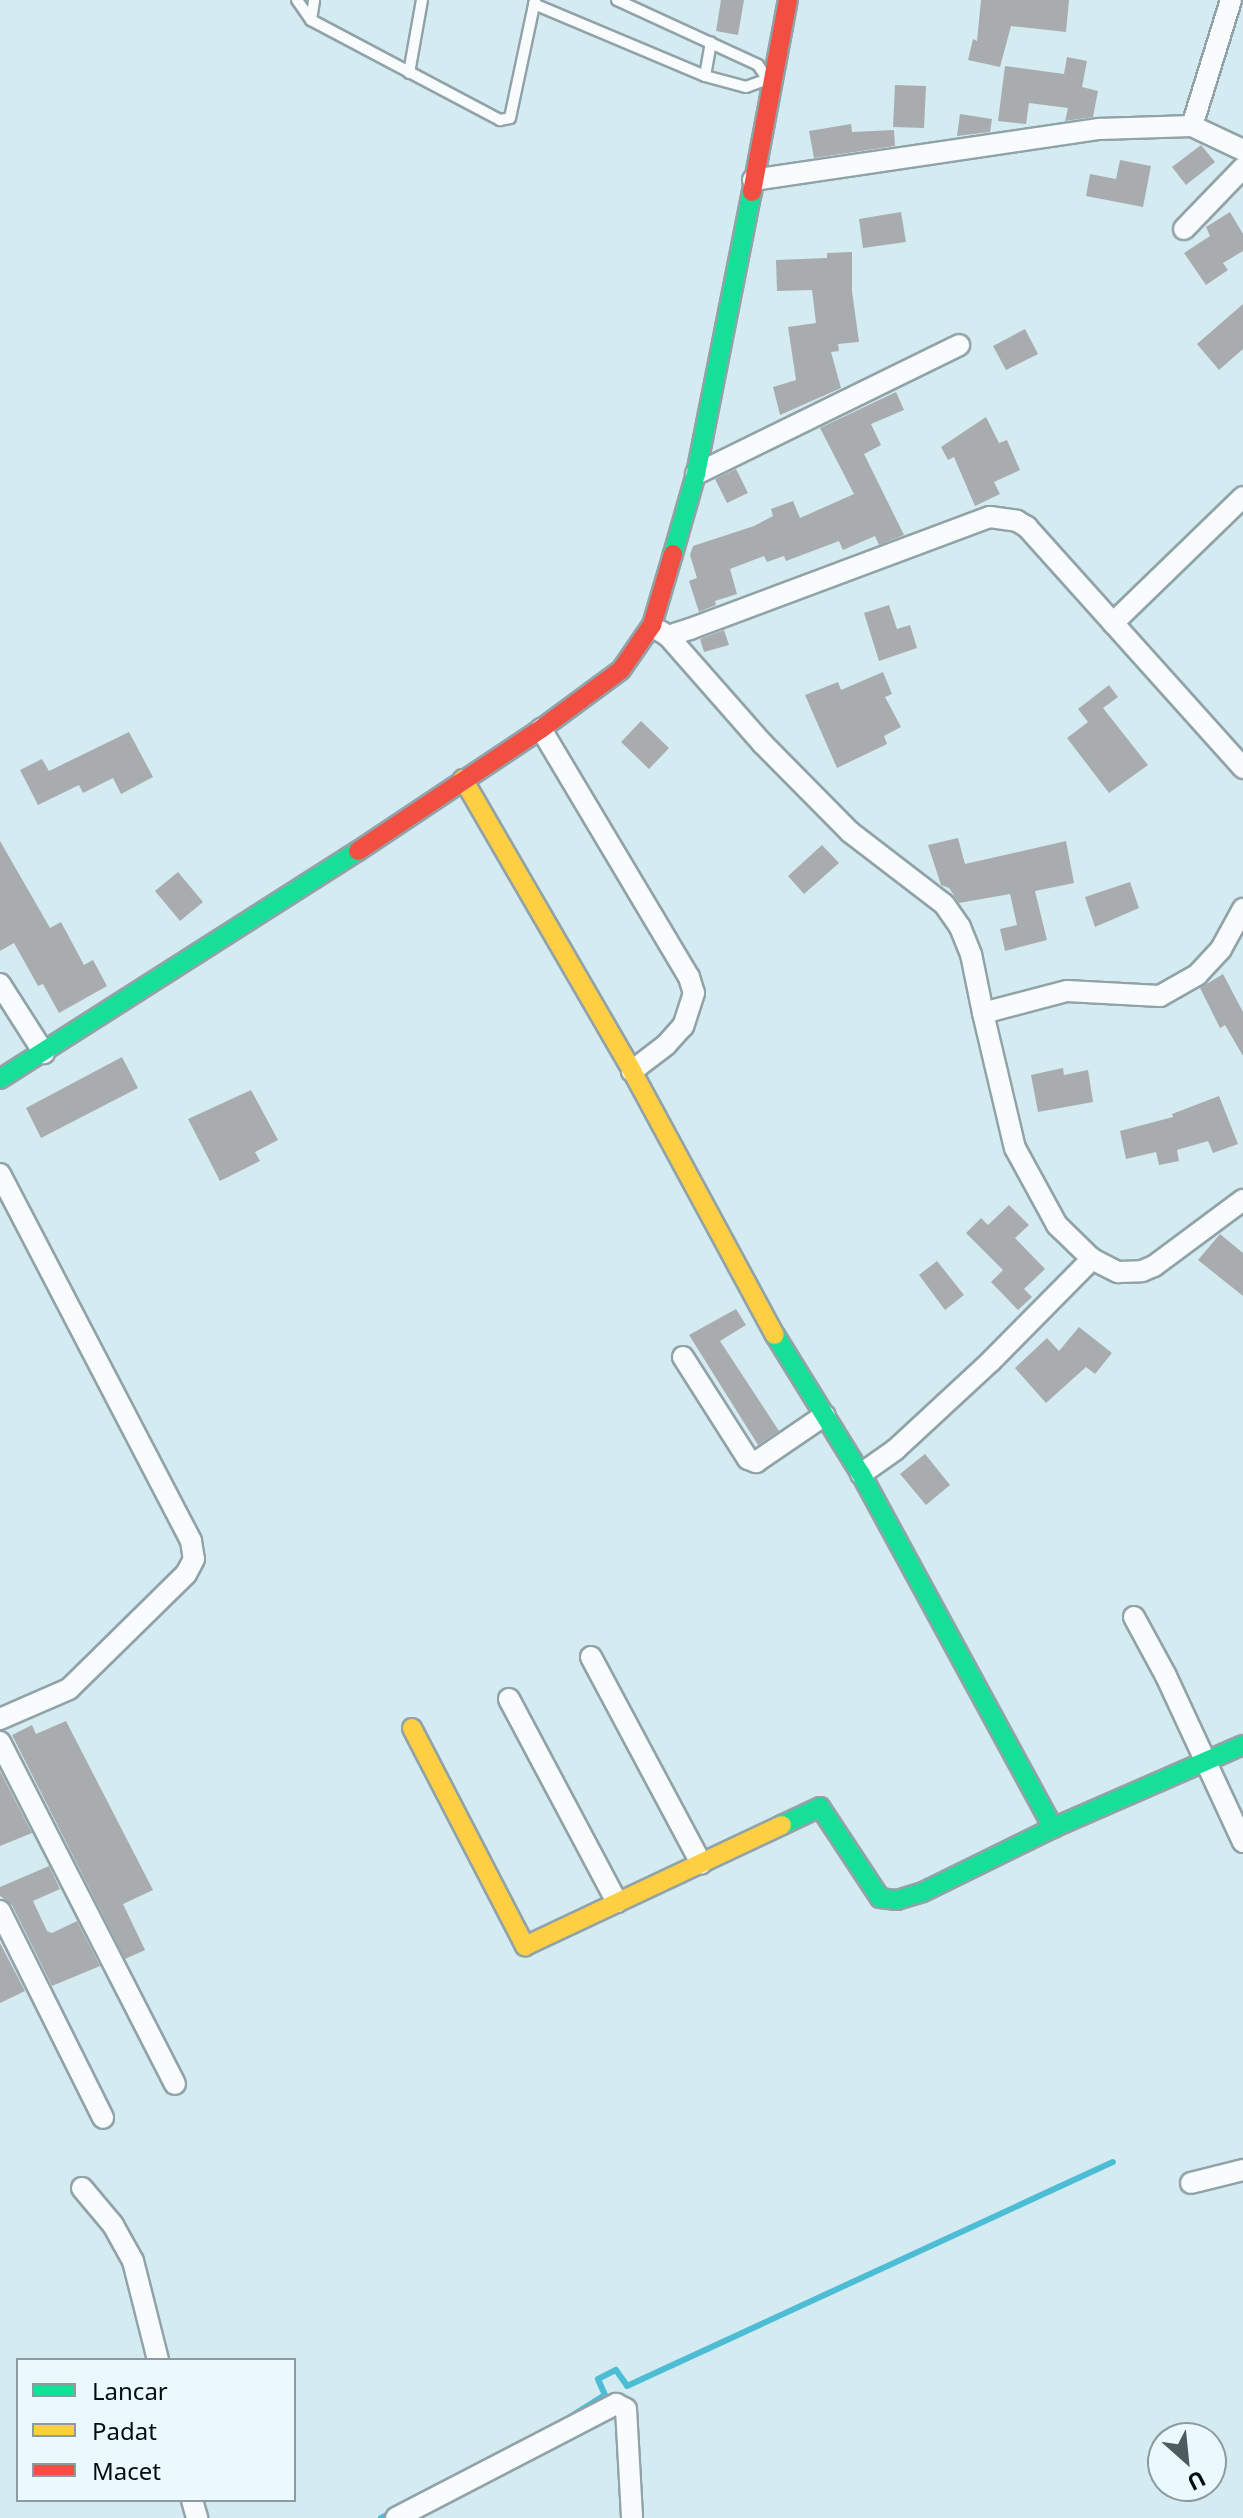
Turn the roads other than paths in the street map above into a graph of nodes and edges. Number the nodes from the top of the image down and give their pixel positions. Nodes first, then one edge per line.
1 (297, 0) edge
2 (314, 0) edge
3 (422, 0) edge
4 (617, 0) edge
5 (788, 0) edge
6 (1231, 0) edge
7 (535, 2) edge
8 (311, 20) junction
9 (711, 43) junction
10 (409, 73) junction
11 (705, 76) junction
12 (770, 79) junction
13 (1192, 126) junction
14 (1243, 150) edge
15 (1243, 168) edge
16 (753, 180) junction
17 (1184, 229) dead end
18 (959, 345) dead end
19 (696, 474) junction
20 (1242, 499) edge
21 (1113, 623) junction
22 (660, 631) junction
23 (541, 729) junction
24 (1243, 768) edge
25 (463, 779) junction
26 (1243, 909) edge
27 (0, 984) edge
28 (983, 1013) junction
29 (44, 1053) junction
30 (632, 1071) junction
31 (0, 1079) edge
32 (0, 1174) edge
33 (1243, 1200) edge
34 (1092, 1259) junction
35 (683, 1357) dead end
36 (825, 1415) junction
37 (861, 1474) junction
38 (1134, 1617) dead end
39 (591, 1657) dead end
40 (509, 1699) dead end
41 (0, 1719) edge
42 (412, 1728) dead end
43 (0, 1742) edge
44 (1243, 1745) edge
45 (1205, 1761) junction
46 (1053, 1828) junction
47 (1243, 1842) edge
48 (701, 1863) junction
49 (617, 1902) junction
50 (0, 1911) edge
51 (175, 2084) dead end
52 (103, 2118) dead end
53 (1243, 2170) edge
54 (1191, 2183) dead end
55 (82, 2188) dead end
56 (157, 2358) edge
57 (396, 2518) edge
58 (632, 2518) edge

1 - 8 lane
2 - 8 lane
3 - 10 lane
4 - 9 lane
5 - 12 street
6 - 13 street
7 - 10 lane
7 - 11 lane
8 - 10 lane
9 - 11 lane
9 - 12 lane
11 - 12 lane
12 - 16 street
13 - 14 street
13 - 16 street
15 - 17 street
16 - 19 street
18 - 19 street
19 - 22 street
20 - 21 street
21 - 22 street
21 - 24 street
22 - 23 street
22 - 28 street
23 - 25 street
23 - 30 street
25 - 29 street
25 - 30 street
26 - 28 street
27 - 29 street
28 - 34 street
29 - 31 street
30 - 36 street
32 - 41 street
33 - 34 street
34 - 37 street
35 - 36 street
36 - 37 street
37 - 46 street
38 - 45 street
39 - 48 street
40 - 49 street
42 - 49 street
43 - 51 street
44 - 45 street
45 - 46 street
45 - 47 street
46 - 48 street
48 - 49 street
50 - 52 street
53 - 54 street
55 - 56 street
57 - 58 street

